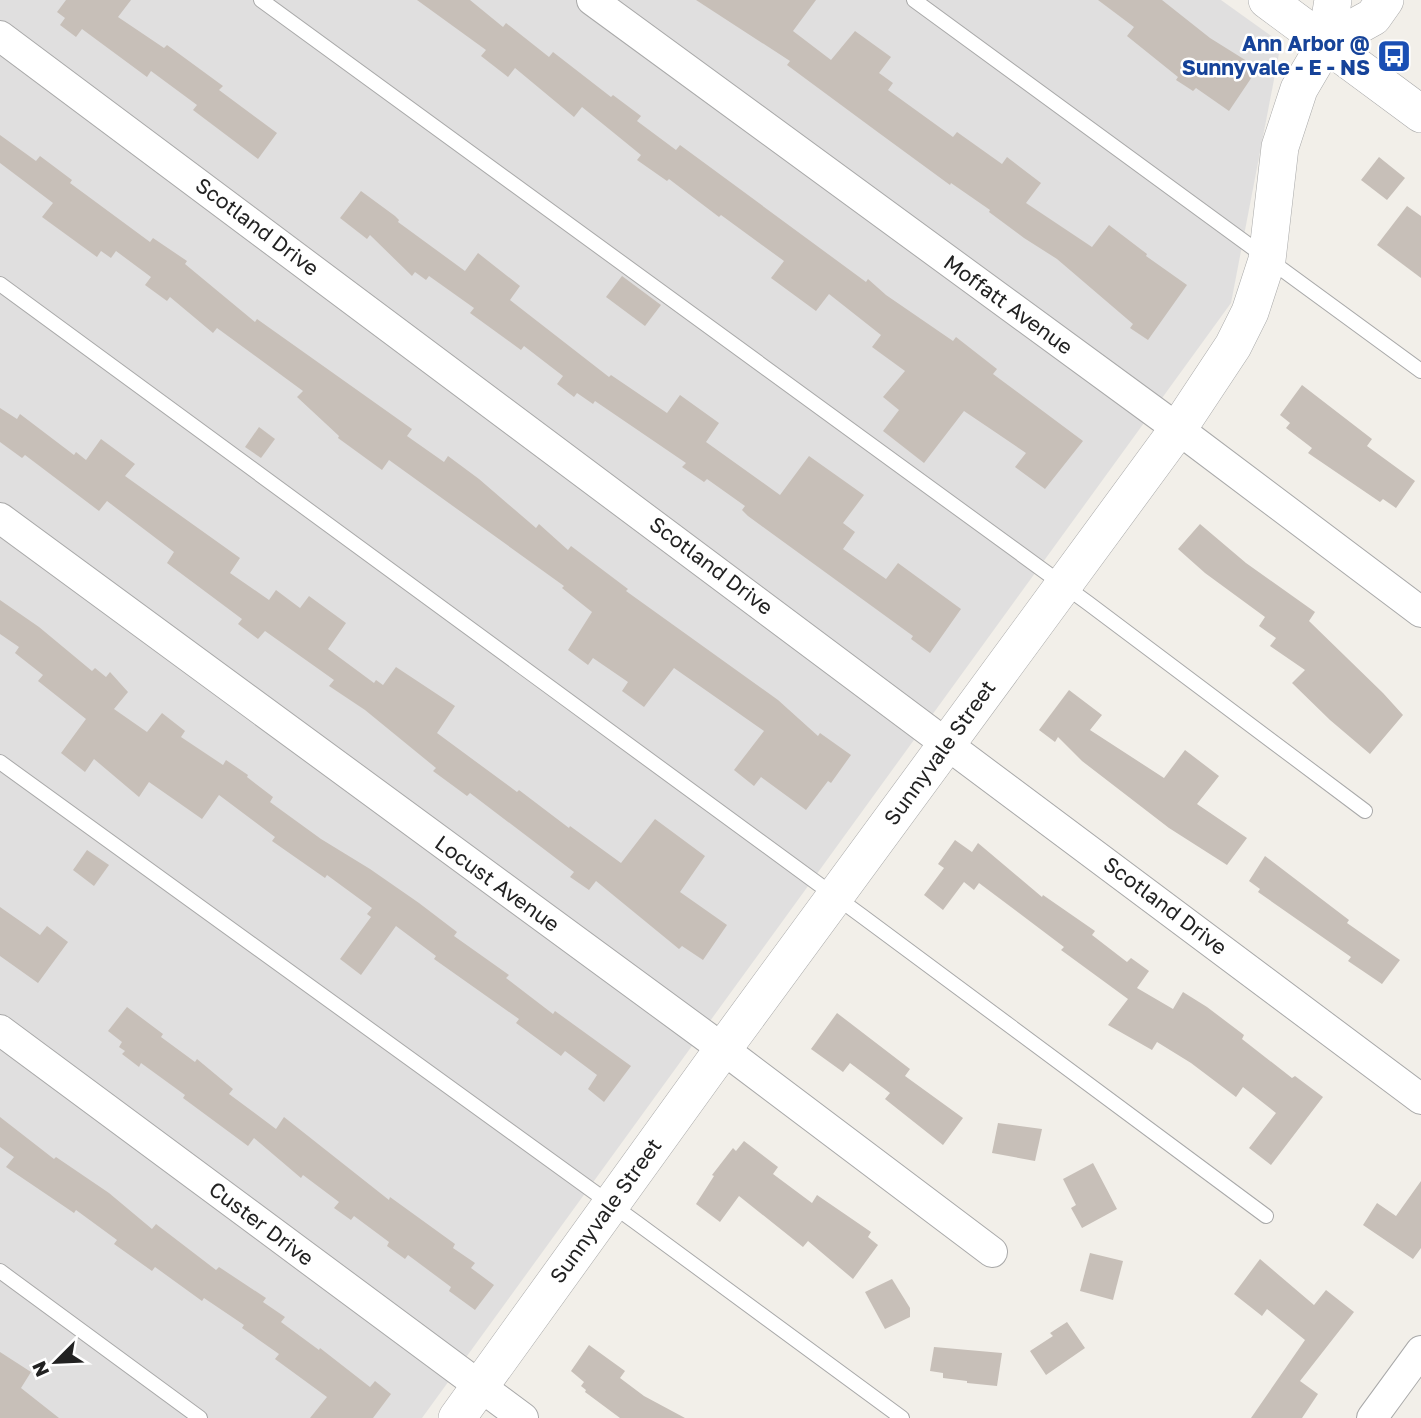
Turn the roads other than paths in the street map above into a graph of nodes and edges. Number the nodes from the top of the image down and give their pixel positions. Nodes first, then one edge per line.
1 (261, 0) edge
2 (592, 0) edge
3 (914, 0) edge
4 (1267, 0) edge
5 (1333, 0) edge
6 (1385, 0) edge
7 (0, 36) edge
8 (1326, 43) junction
9 (1421, 114) edge
10 (1267, 260) junction
11 (0, 284) edge
12 (1421, 371) edge
13 (1178, 429) junction
14 (0, 518) edge
15 (1063, 586) junction
16 (1421, 612) edge
17 (948, 743) junction
18 (0, 762) edge
19 (1365, 811) dead end
20 (834, 897) junction
21 (0, 1030) edge
22 (723, 1049) junction
23 (1421, 1099) edge
24 (611, 1205) junction
25 (1266, 1216) dead end
26 (992, 1252) dead end
27 (0, 1271) edge
28 (1421, 1352) edge
29 (480, 1387) junction
30 (200, 1418) edge
31 (457, 1418) edge
32 (523, 1418) edge
33 (902, 1418) edge
34 (1372, 1418) edge

1 - 15 lane
2 - 13 street, Moffatt Avenue
3 - 10 lane
4 - 8 street
5 - 8 street, Sunnyvale Street
6 - 8 street
7 - 17 street, Scotland Drive
8 - 9 street
8 - 10 street, Sunnyvale Street
10 - 12 lane
10 - 13 street, Sunnyvale Street
11 - 20 lane
13 - 15 street, Sunnyvale Street
13 - 16 street, Moffatt Avenue
14 - 22 street, Locust Avenue
15 - 17 street, Sunnyvale Street
15 - 19 lane
17 - 20 street, Sunnyvale Street
17 - 23 street, Scotland Drive
18 - 24 lane
20 - 22 street, Sunnyvale Street
20 - 25 lane
21 - 29 street, Custer Drive
22 - 24 street, Sunnyvale Street
22 - 26 street, Locust Avenue
24 - 29 street, Sunnyvale Street
24 - 33 lane
27 - 30 lane
28 - 34 street
29 - 31 street, Sunnyvale Street
29 - 32 street, Custer Drive

